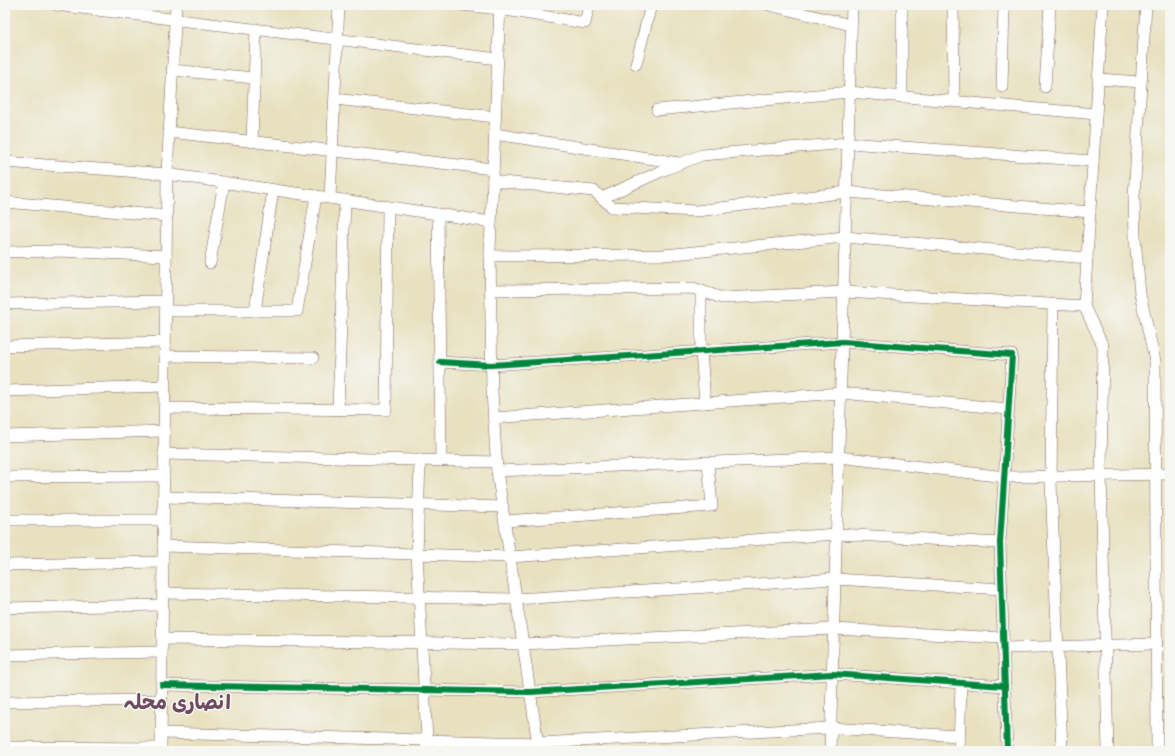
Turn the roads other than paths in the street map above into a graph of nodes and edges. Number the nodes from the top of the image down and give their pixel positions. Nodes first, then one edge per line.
1 (56, 5) edge
2 (176, 5) edge
3 (339, 5) edge
4 (462, 5) edge
5 (589, 5) edge
6 (650, 5) edge
7 (769, 5) edge
8 (852, 5) edge
9 (902, 5) edge
10 (953, 5) edge
11 (1004, 5) edge
12 (1050, 5) edge
13 (1103, 5) edge
14 (1146, 5) edge
15 (500, 7) edge
16 (175, 19) junction
17 (851, 25) junction
18 (256, 29) junction
19 (337, 39) junction
20 (498, 59) junction
21 (636, 64) dead end
22 (172, 70) junction
23 (254, 78) junction
24 (1098, 79) junction
25 (1141, 82) junction
26 (1045, 87) dead end
27 (1002, 88) dead end
28 (849, 92) junction
29 (902, 97) junction
30 (334, 99) junction
31 (954, 102) junction
32 (657, 110) dead end
33 (1096, 114) junction
34 (495, 118) junction
35 (169, 132) junction
36 (495, 134) junction
37 (252, 142) junction
38 (848, 143) junction
39 (332, 151) junction
40 (1093, 161) junction
41 (5, 162) edge
42 (680, 163) junction
43 (493, 169) junction
44 (167, 174) junction
45 (493, 181) junction
46 (224, 182) junction
47 (273, 190) junction
48 (846, 192) junction
49 (316, 196) junction
50 (330, 198) junction
51 (602, 198) junction
52 (345, 200) junction
53 (5, 202) edge
54 (388, 207) junction
55 (1090, 212) junction
56 (438, 214) junction
57 (167, 216) junction
58 (492, 222) junction
59 (845, 237) junction
60 (5, 252) edge
61 (166, 256) junction
62 (490, 256) junction
63 (1087, 258) junction
64 (210, 263) dead end
65 (491, 290) junction
66 (701, 290) junction
67 (844, 292) junction
68 (5, 304) edge
69 (1054, 305) junction
70 (166, 306) junction
71 (1084, 306) junction
72 (255, 311) junction
73 (165, 342) junction
74 (843, 342) junction
75 (5, 346) edge
76 (702, 351) junction
77 (165, 356) junction
78 (314, 358) dead end
79 (440, 362) junction
80 (492, 365) junction
81 (165, 386) junction
82 (5, 391) edge
83 (841, 393) junction
84 (705, 403) junction
85 (165, 408) junction
86 (1009, 409) junction
87 (338, 410) junction
88 (494, 418) junction
89 (164, 431) junction
90 (5, 436) edge
91 (164, 454) junction
92 (839, 457) junction
93 (420, 460) junction
94 (441, 461) junction
95 (708, 462) junction
96 (497, 466) junction
97 (1156, 474) junction
98 (1170, 474) edge
99 (1101, 475) junction
100 (164, 476) junction
101 (1052, 476) junction
102 (5, 477) edge
103 (1005, 477) junction
104 (164, 497) junction
105 (419, 504) junction
106 (503, 507) junction
107 (5, 520) edge
108 (163, 520) junction
109 (505, 521) junction
110 (837, 534) junction
111 (1000, 543) junction
112 (163, 546) junction
113 (417, 554) junction
114 (510, 557) junction
115 (163, 562) junction
116 (5, 565) edge
117 (835, 579) junction
118 (1002, 589) junction
119 (163, 593) junction
120 (419, 597) junction
121 (516, 599) junction
122 (162, 605) junction
123 (5, 608) edge
124 (834, 628) junction
125 (162, 639) junction
126 (422, 643) junction
127 (1003, 643) junction
128 (523, 644) junction
129 (1157, 644) junction
130 (1105, 645) junction
131 (1058, 646) junction
132 (162, 652) junction
133 (5, 655) edge
134 (832, 674) junction
135 (961, 683) junction
136 (162, 685) junction
137 (1005, 686) junction
138 (424, 690) junction
139 (530, 692) junction
140 (161, 700) junction
141 (5, 702) edge
142 (831, 728) junction
143 (161, 733) junction
144 (959, 736) junction
145 (426, 745) edge
146 (5, 747) edge
147 (539, 747) edge
148 (161, 749) edge
149 (830, 751) edge
150 (959, 751) edge
151 (1007, 751) edge
152 (1062, 751) edge
153 (1108, 751) edge
154 (1157, 751) edge

1 - 16 street
2 - 16 street
3 - 19 street
4 - 15 street
5 - 15 street
6 - 21 street
7 - 17 street
8 - 17 street
9 - 29 street
10 - 31 street
11 - 27 street
12 - 26 street
13 - 24 street
14 - 25 street
15 - 20 street
16 - 18 street
16 - 22 street
17 - 28 street
18 - 19 street
18 - 23 street
19 - 20 street
19 - 30 street
20 - 34 street
22 - 23 street
22 - 35 street
23 - 37 street
24 - 25 street
24 - 33 street
25 - 97 street
28 - 29 street
28 - 32 street
28 - 38 street
29 - 31 street
30 - 34 street
30 - 39 street
31 - 33 street
33 - 40 street
34 - 36 street
35 - 37 street
35 - 44 street
36 - 42 street
36 - 43 street
37 - 39 street
38 - 40 street
38 - 42 street
38 - 48 street
39 - 43 street
39 - 50 street
40 - 55 street
41 - 44 street
42 - 51 street
43 - 45 street
44 - 46 street
44 - 57 street
45 - 51 street
45 - 58 street
46 - 47 street
46 - 64 street
47 - 49 street
47 - 72 street
48 - 51 street
48 - 55 street
48 - 59 street
49 - 50 street
49 - 72 street
50 - 52 street
52 - 54 street
52 - 87 street
53 - 57 street
54 - 56 street
54 - 87 street
55 - 63 street
56 - 58 street
56 - 79 street
57 - 61 street
58 - 62 street
59 - 62 street
59 - 63 street
59 - 67 street
60 - 61 street
61 - 70 street
62 - 65 street
63 - 71 street
65 - 66 street
65 - 80 street
66 - 67 street
66 - 76 street
67 - 69 street
67 - 74 street
68 - 70 street
69 - 71 street
69 - 101 street
70 - 72 street
70 - 73 street
71 - 99 street
73 - 75 street
73 - 77 street
74 - 76 street
74 - 83 street
74 - 86 street
76 - 80 street
76 - 84 street
77 - 78 street
77 - 81 street
79 - 80 street
79 - 94 street
80 - 88 street
81 - 82 street
81 - 85 street
83 - 84 street
83 - 86 street
83 - 92 street
84 - 88 street
85 - 87 street
85 - 89 street
86 - 103 street
88 - 96 street
89 - 90 street
89 - 91 street
91 - 93 street
91 - 100 street
92 - 95 street
92 - 103 street
92 - 110 street
93 - 94 street
93 - 105 street
94 - 96 street
95 - 96 street
95 - 109 street
96 - 106 street
97 - 98 street
97 - 99 street
97 - 129 street
99 - 101 street
99 - 130 street
100 - 102 street
100 - 104 street
101 - 103 street
101 - 131 street
103 - 111 street
104 - 105 street
104 - 108 street
105 - 106 street
105 - 113 street
106 - 109 street
107 - 108 street
108 - 112 street
109 - 114 street
110 - 111 street
110 - 114 street
110 - 117 street
111 - 118 street
112 - 113 street
112 - 115 street
113 - 114 street
113 - 120 street
114 - 121 street
115 - 116 street
115 - 119 street
117 - 118 street
117 - 121 street
117 - 124 street
118 - 127 street
119 - 120 street
119 - 122 street
120 - 121 street
120 - 126 street
121 - 128 street
122 - 123 street
122 - 125 street
124 - 127 street
124 - 128 street
124 - 134 street
125 - 126 street
125 - 132 street
126 - 128 street
126 - 138 street
127 - 131 street
127 - 137 street
128 - 139 street
129 - 130 street
129 - 154 street
130 - 131 street
130 - 153 street
131 - 152 street
132 - 133 street
132 - 136 street
134 - 135 street
134 - 139 street
134 - 142 street
135 - 137 street
135 - 144 street
136 - 138 street
136 - 140 street
137 - 151 street
138 - 139 street
138 - 145 street
139 - 147 street
140 - 141 street
140 - 143 street
142 - 144 street
142 - 147 street
142 - 149 street
143 - 145 street
143 - 148 street
144 - 150 street
145 - 147 street
146 - 148 street

